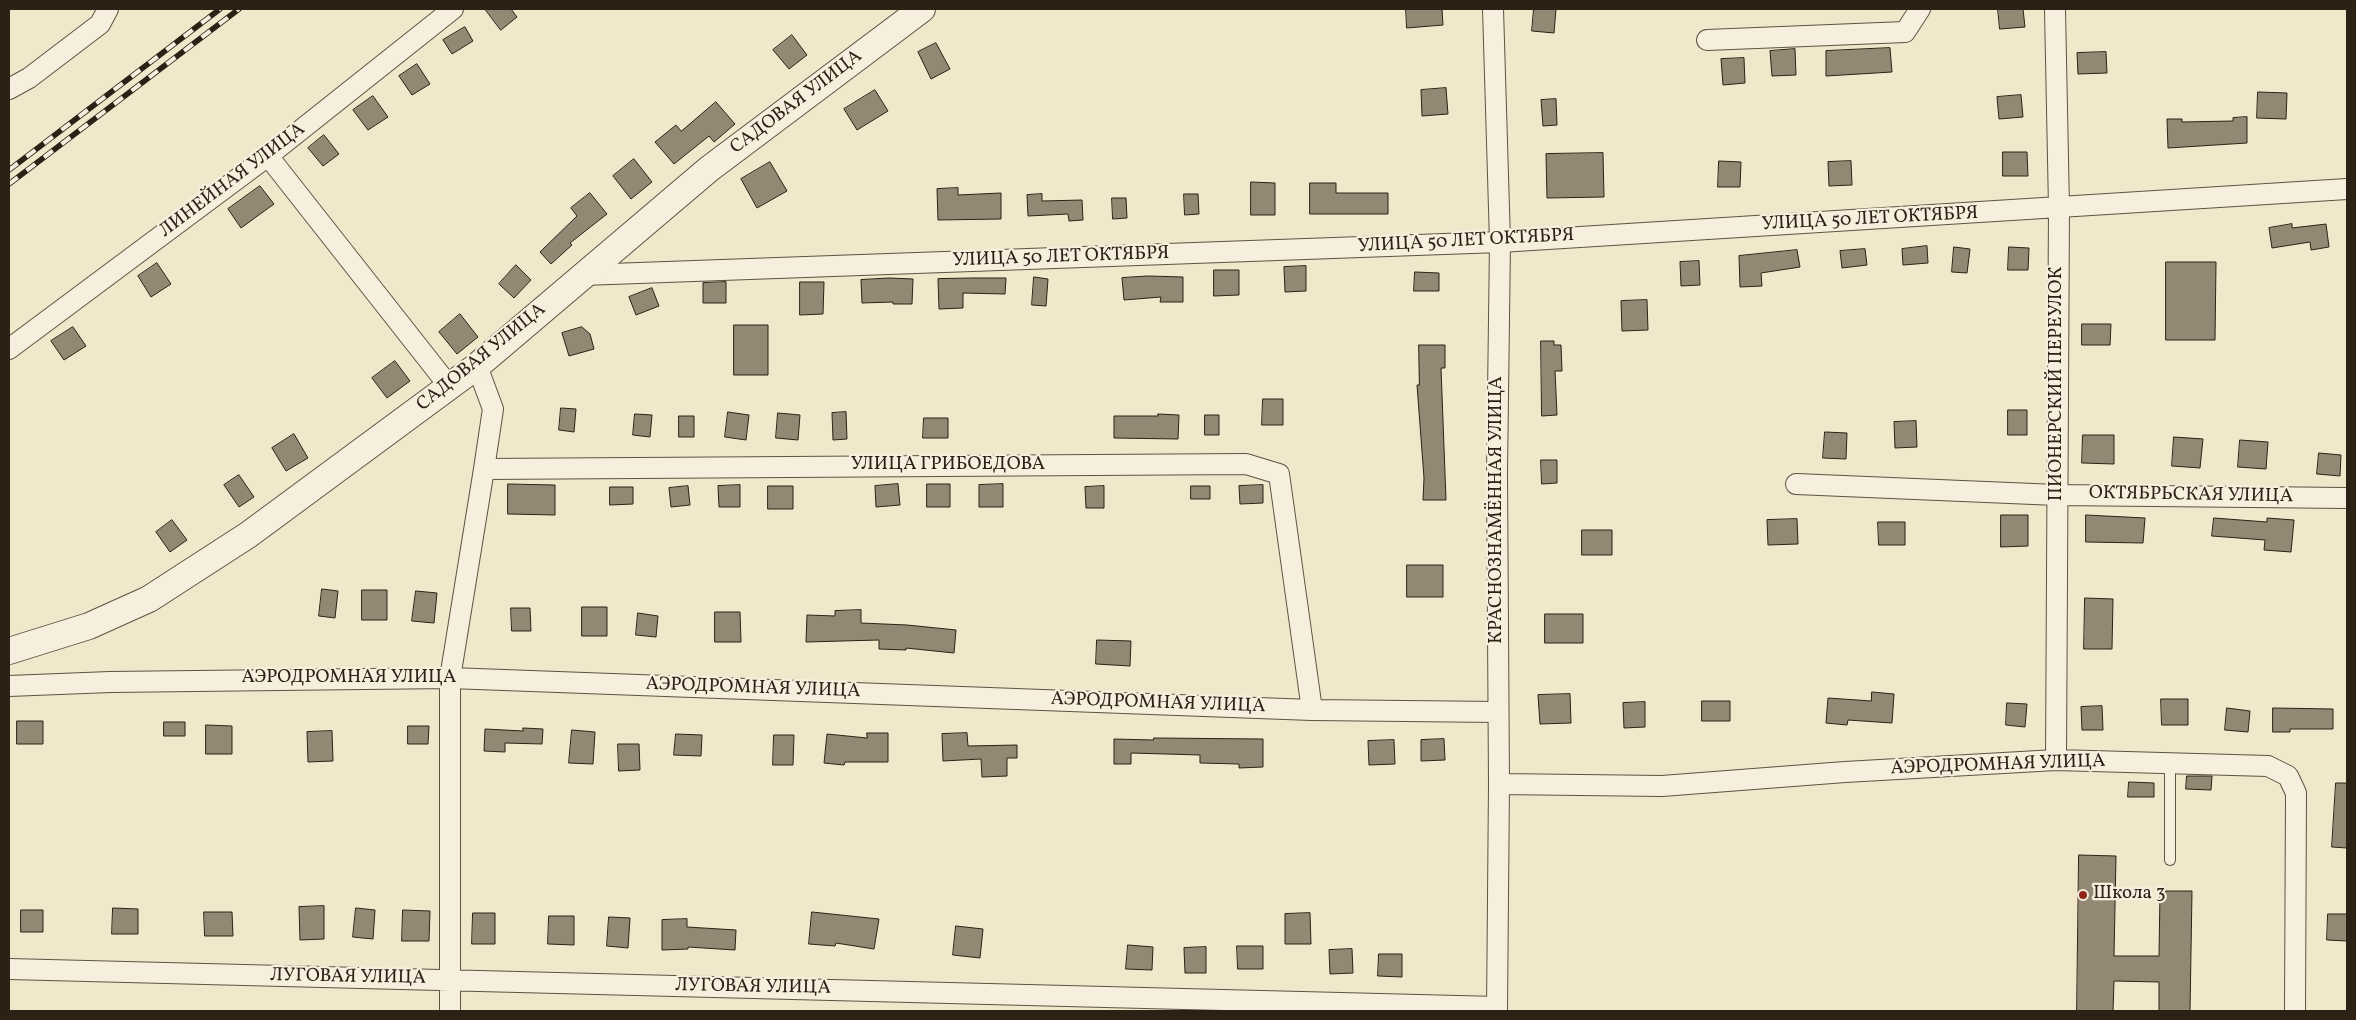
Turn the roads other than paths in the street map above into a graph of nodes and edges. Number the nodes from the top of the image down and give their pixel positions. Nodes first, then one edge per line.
1 (108, 9) edge
2 (453, 9) edge
3 (922, 9) edge
4 (1493, 9) edge
5 (1920, 9) edge
6 (2055, 9) edge
7 (1707, 40) dead end
8 (9, 89) edge
9 (268, 156) junction
10 (2347, 189) edge
11 (2059, 208) junction
12 (1500, 242) junction
13 (583, 275) junction
14 (9, 349) edge
15 (477, 366) junction
16 (449, 386) junction
17 (484, 469) junction
18 (1796, 484) dead end
19 (2057, 495) junction
20 (2347, 498) edge
21 (9, 651) edge
22 (450, 678) junction
23 (9, 686) edge
24 (1312, 710) junction
25 (1498, 712) junction
26 (2056, 760) junction
27 (2170, 763) junction
28 (1498, 784) junction
29 (2170, 860) dead end
30 (9, 969) edge
31 (452, 980) junction
32 (1497, 1009) edge
33 (450, 1011) edge
34 (2295, 1011) edge

1 - 8 street
2 - 9 street, ЛИНЕЙНАЯ УЛИЦА
3 - 13 street, САДОВАЯ УЛИЦА
4 - 12 street, КРАСНОЗНАМЁННАЯ УЛИЦА
5 - 7 street
6 - 11 street, ПИОНЕРСКИЙ ПЕРЕУЛОК
9 - 14 street, ЛИНЕЙНАЯ УЛИЦА
9 - 16 street
10 - 11 street, УЛИЦА 50 ЛЕТ ОКТЯБРЯ
11 - 12 street, УЛИЦА 50 ЛЕТ ОКТЯБРЯ
11 - 19 street, ПИОНЕРСКИЙ ПЕРЕУЛОК
12 - 13 street, УЛИЦА 50 ЛЕТ ОКТЯБРЯ
12 - 25 street, КРАСНОЗНАМЁННАЯ УЛИЦА
13 - 15 street, САДОВАЯ УЛИЦА
15 - 16 street, САДОВАЯ УЛИЦА
15 - 17 street
16 - 21 street, САДОВАЯ УЛИЦА
17 - 22 street
17 - 24 street, УЛИЦА ГРИБОЕДОВА
18 - 19 street, ОКТЯБРЬСКАЯ УЛИЦА
19 - 20 street, ОКТЯБРЬСКАЯ УЛИЦА
19 - 26 street, ПИОНЕРСКИЙ ПЕРЕУЛОК
22 - 23 street, АЭРОДРОМНАЯ УЛИЦА
22 - 24 street, АЭРОДРОМНАЯ УЛИЦА
22 - 31 street
24 - 25 street, АЭРОДРОМНАЯ УЛИЦА
25 - 28 street, КРАСНОЗНАМЁННАЯ УЛИЦА
26 - 27 street, АЭРОДРОМНАЯ УЛИЦА
26 - 28 street, АЭРОДРОМНАЯ УЛИЦА
27 - 29 lane
27 - 34 street, АЭРОДРОМНАЯ УЛИЦА
28 - 32 street, КРАСНОЗНАМЁННАЯ УЛИЦА
30 - 31 street, ЛУГОВАЯ УЛИЦА
31 - 32 street, ЛУГОВАЯ УЛИЦА
31 - 33 street

